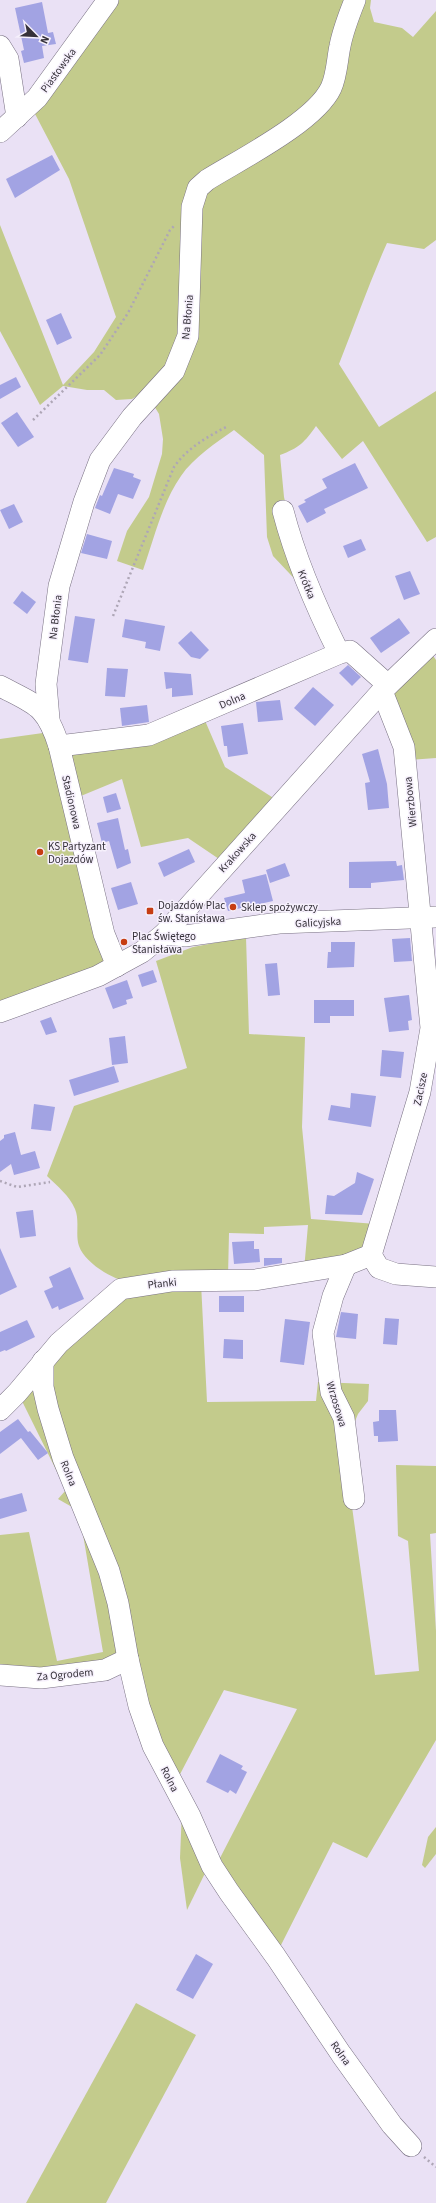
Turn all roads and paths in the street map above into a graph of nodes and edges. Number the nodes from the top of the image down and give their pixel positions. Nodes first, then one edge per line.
1 (108, 0) edge
2 (355, 0) edge
3 (0, 46) edge
4 (17, 117) junction
5 (0, 132) edge
6 (192, 207) junction
7 (33, 420) dead end
8 (226, 427) dead end
9 (283, 511) dead end
10 (113, 616) dead end
11 (436, 639) edge
12 (339, 653) junction
13 (0, 686) edge
14 (385, 688) junction
15 (49, 719) junction
16 (59, 746) junction
17 (428, 917) edge
18 (170, 927) junction
19 (117, 966) junction
20 (0, 1012) edge
21 (0, 1181) edge
22 (50, 1182) dead end
23 (371, 1255) junction
24 (346, 1265) junction
25 (436, 1277) edge
26 (44, 1361) junction
27 (0, 1410) edge
28 (354, 1499) dead end
29 (128, 1659) junction
30 (0, 1675) edge
31 (410, 2146) dead end

1 - 4 street, Piastowska
2 - 6 street, Na Błonia
3 - 4 street
4 - 5 street, Piastowska
6 - 7 path
6 - 15 street, Na Błonia
8 - 10 path
9 - 12 street, Krótka
11 - 14 street, Krakowska
12 - 14 street
12 - 16 street, Dolna
13 - 15 street, Stadionowa
14 - 17 street, Wierzbowa
14 - 18 street, Krakowska
15 - 16 street, Stadionowa
16 - 19 street, Stadionowa
17 - 18 street, Galicyjska
17 - 23 street, Zacisze
18 - 19 street, Krakowska
19 - 20 street, Krakowska
21 - 22 path
23 - 24 street, Płanki
23 - 25 street
24 - 26 street, Płanki
24 - 28 street, Wrzosowa
26 - 27 street, Płanki
26 - 29 street, Rolna
29 - 30 street, Za Ogrodem
29 - 31 street, Rolna

